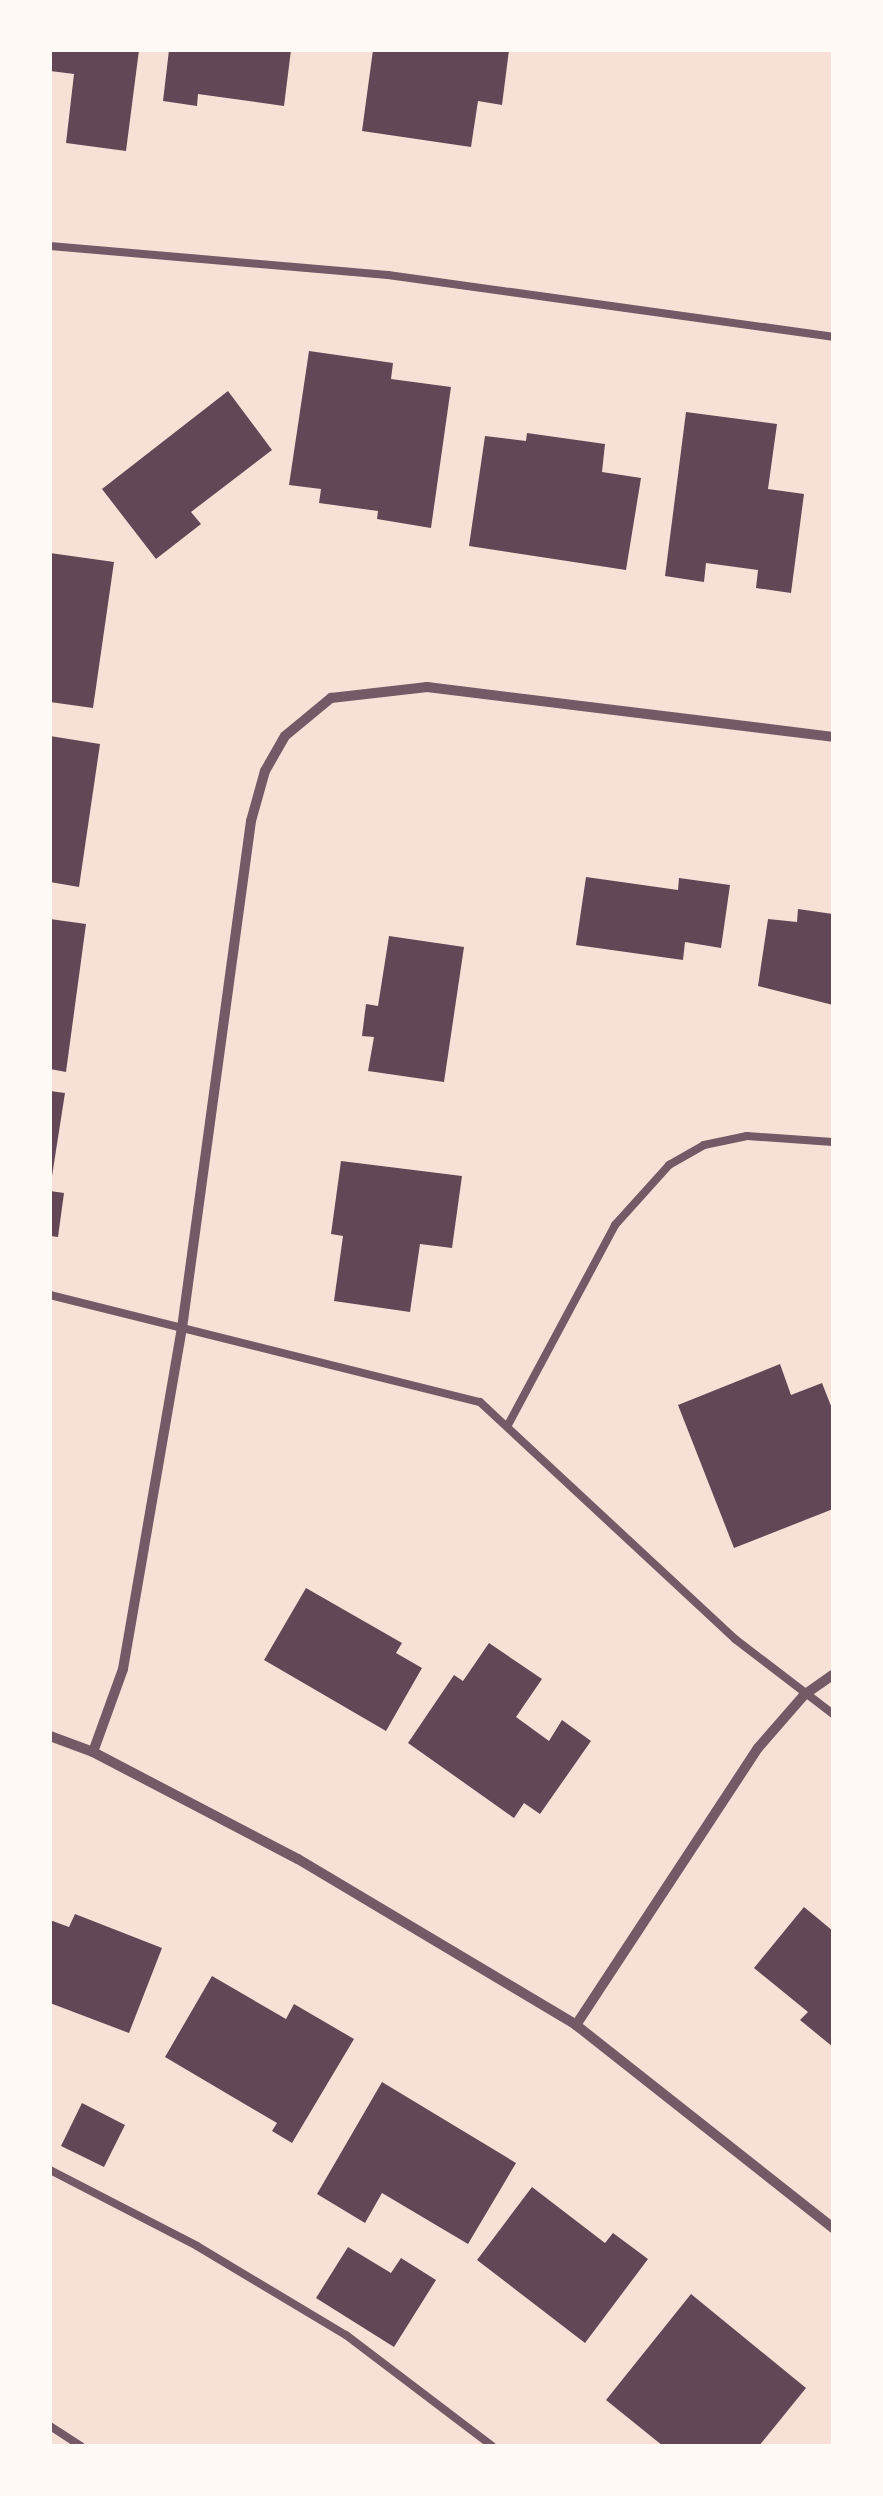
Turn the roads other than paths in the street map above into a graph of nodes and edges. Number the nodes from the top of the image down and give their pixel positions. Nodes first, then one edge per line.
1 (50, 246) edge
2 (833, 337) edge
3 (833, 737) edge
4 (833, 1142) edge
5 (50, 1295) edge
6 (182, 1328) junction
7 (509, 1423) junction
8 (833, 1676) edge
9 (804, 1695) junction
10 (833, 1714) edge
11 (50, 1736) edge
12 (94, 1752) junction
13 (576, 2025) junction
14 (50, 2170) edge
15 (833, 2228) edge
16 (50, 2426) edge
17 (81, 2446) edge
18 (492, 2446) edge

1 - 2 lane
3 - 6 street
4 - 7 lane
5 - 6 lane
6 - 7 lane
6 - 12 street
7 - 9 lane
8 - 9 street
9 - 10 lane
9 - 13 street
11 - 12 street
12 - 13 street
13 - 15 street
14 - 18 lane
16 - 17 lane

